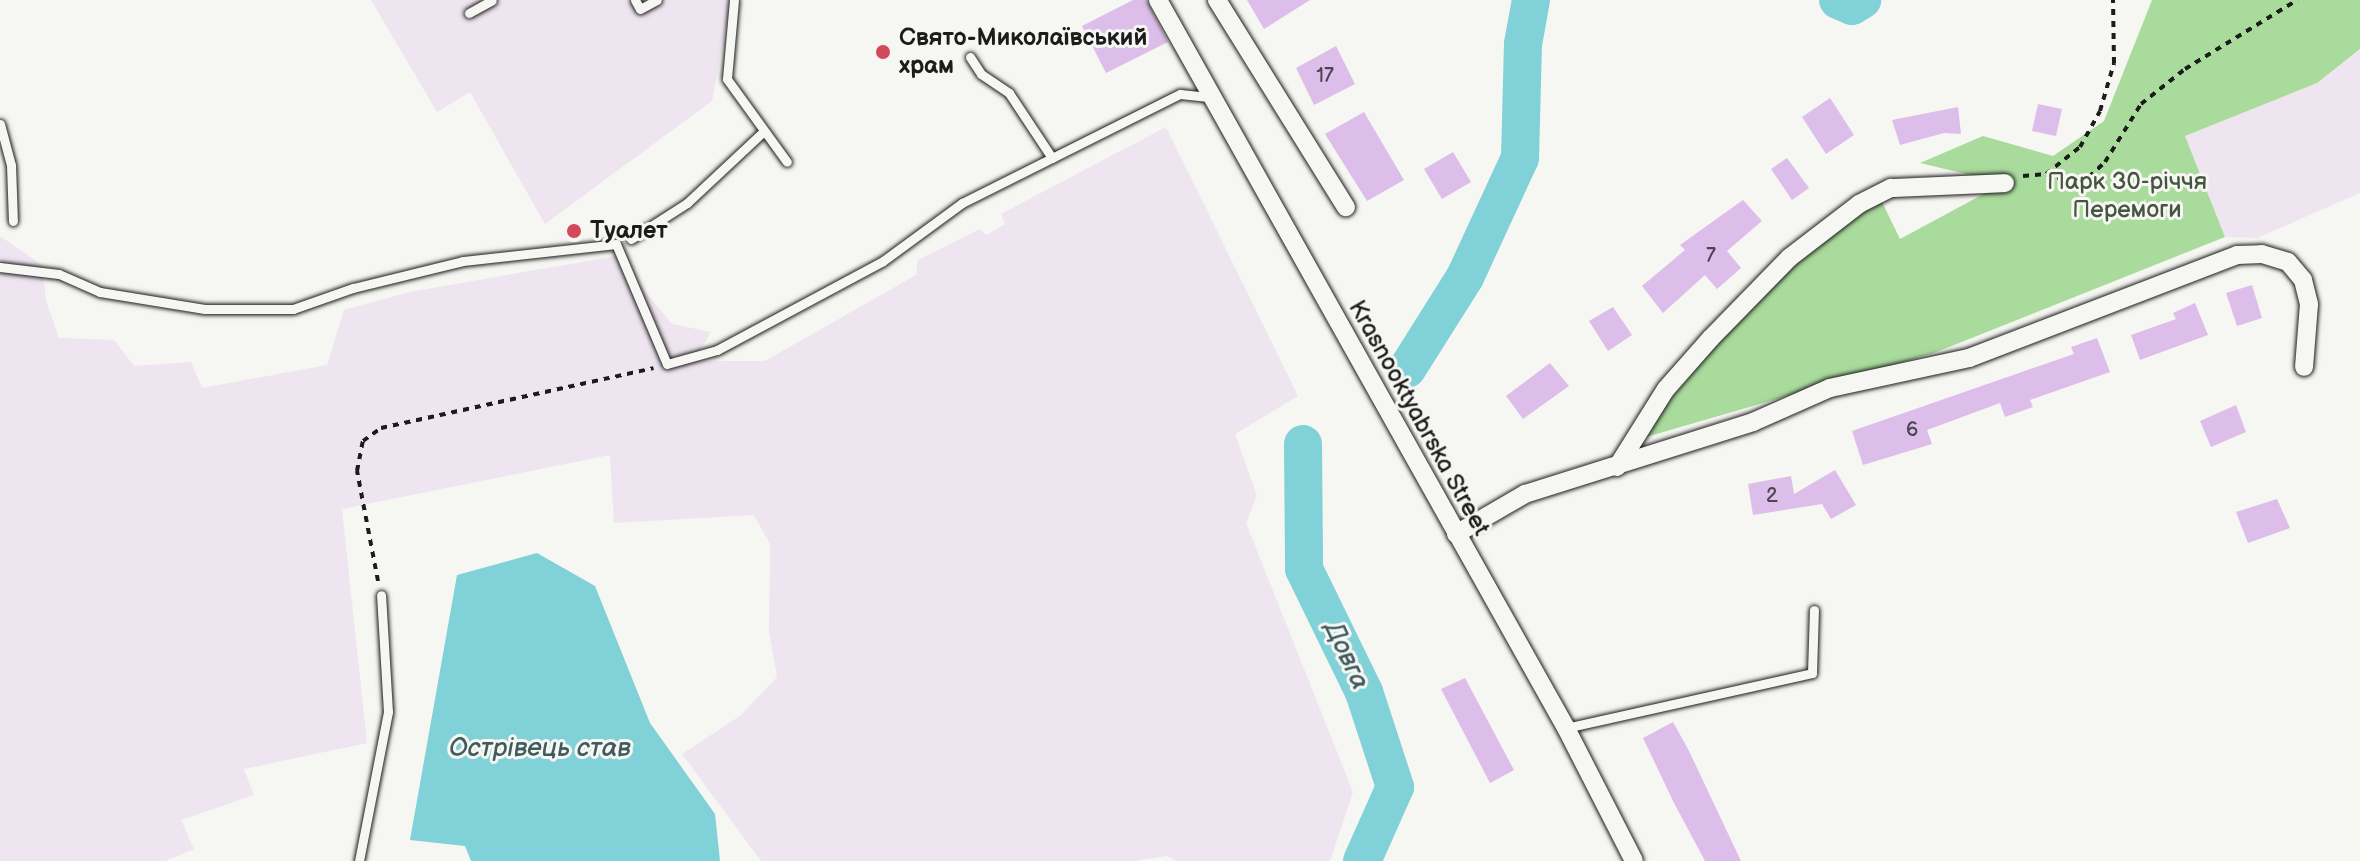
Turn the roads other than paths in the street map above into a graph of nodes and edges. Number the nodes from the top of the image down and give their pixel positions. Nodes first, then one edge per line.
1 (492, 0) edge
2 (635, 0) edge
3 (657, 0) edge
4 (734, 0) edge
5 (1158, 0) edge
6 (1217, 0) edge
7 (469, 13) dead end
8 (970, 57) dead end
9 (1214, 98) junction
10 (0, 124) edge
11 (764, 131) junction
12 (1052, 158) junction
13 (787, 162) dead end
14 (2005, 183) road end
15 (1346, 207) dead end
16 (13, 221) dead end
17 (631, 239) dead end
18 (0, 267) edge
19 (2304, 367) dead end
20 (1617, 467) junction
21 (1456, 534) junction
22 (381, 595) road end
23 (1814, 610) dead end
24 (1566, 728) junction
25 (359, 861) edge
26 (1634, 861) edge

1 - 7 lane
2 - 3 lane
4 - 11 lane
5 - 9 street, Krasnooktyabrska Street
6 - 15 street
8 - 12 lane
9 - 12 lane
9 - 21 street, Krasnooktyabrska Street
10 - 16 lane
11 - 13 lane
11 - 17 lane
12 - 18 lane
14 - 20 street
19 - 20 street
20 - 21 street
21 - 24 street, Krasnooktyabrska Street
22 - 25 lane
23 - 24 lane
24 - 26 street, Krasnooktyabrska Street

